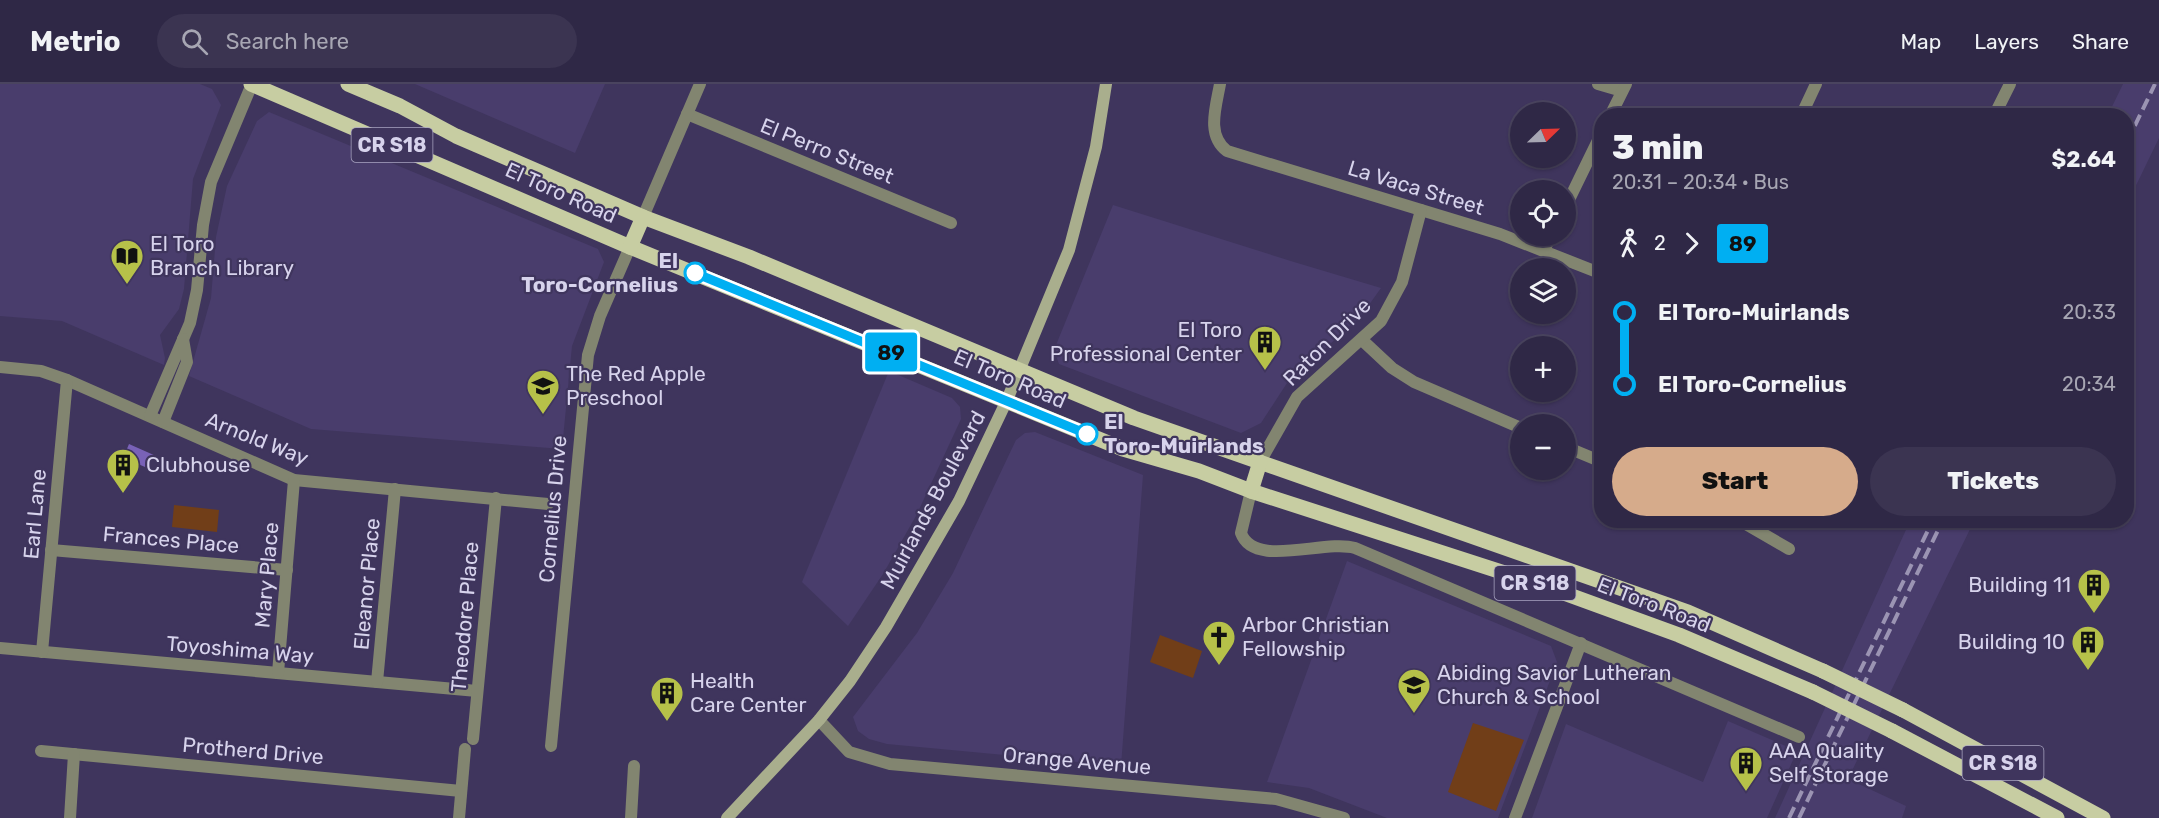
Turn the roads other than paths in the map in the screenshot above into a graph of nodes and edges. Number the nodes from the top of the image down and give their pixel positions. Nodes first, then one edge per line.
1 (251, 84) edge
2 (348, 84) edge
3 (700, 84) edge
4 (1106, 84) edge
5 (1220, 84) edge
6 (1598, 84) edge
7 (1816, 84) edge
8 (2010, 84) edge
9 (1624, 88) edge
10 (1614, 108) edge
11 (1805, 108) edge
12 (1998, 108) edge
13 (687, 114) junction
14 (1594, 148) edge
15 (1576, 185) edge
16 (1421, 210) junction
17 (643, 217) junction
18 (951, 223) dead end
19 (630, 246) junction
20 (1546, 246) edge
21 (1544, 250) junction
22 (1594, 271) edge
23 (183, 339) junction
24 (1362, 340) junction
25 (0, 367) edge
26 (1020, 369) junction
27 (67, 380) junction
28 (1008, 400) junction
29 (150, 416) junction
30 (164, 422) junction
31 (1510, 423) edge
32 (1576, 451) edge
33 (1594, 459) edge
34 (1260, 462) junction
35 (294, 480) junction
36 (395, 489) junction
37 (1251, 491) junction
38 (496, 498) junction
39 (548, 504) dead end
40 (1753, 528) edge
41 (1789, 549) dead end
42 (51, 550) junction
43 (287, 570) junction
44 (1581, 643) junction
45 (0, 648) edge
46 (42, 652) junction
47 (278, 673) junction
48 (377, 682) junction
49 (477, 691) junction
50 (819, 720) junction
51 (1799, 737) dead end
52 (551, 746) dead end
53 (41, 751) dead end
54 (74, 754) junction
55 (634, 766) dead end
56 (461, 791) junction
57 (70, 818) edge
58 (459, 818) edge
59 (631, 818) edge
60 (727, 818) edge
61 (1344, 818) edge
62 (1515, 818) edge
63 (2057, 818) edge
64 (2103, 818) edge

1 - 19 main road, El Toro Road / CR S18
1 - 23 street
2 - 17 main road, El Toro Road / CR S18
3 - 13 street
4 - 26 main road, Muirlands Boulevard
5 - 16 street, La Vaca Street
6 - 9 street
7 - 11 street
8 - 12 street
9 - 10 street
13 - 17 street
13 - 18 street, El Perro Street
14 - 15 street
16 - 21 street, La Vaca Street
16 - 24 street, Raton Drive
17 - 19 main road
17 - 26 main road, El Toro Road / CR S18
19 - 28 main road, El Toro Road / CR S18
19 - 52 street, Cornelius Drive
20 - 21 street
21 - 22 street, La Vaca Street
23 - 29 street
23 - 30 street
24 - 31 street
24 - 34 street, Raton Drive
25 - 27 street, Arnold Way
26 - 28 main road, Muirlands Boulevard
26 - 34 main road, El Toro Road / CR S18
27 - 29 street, Arnold Way
27 - 42 street, Earl Lane
28 - 37 main road, El Toro Road / CR S18
28 - 50 main road, Muirlands Boulevard
29 - 30 street, Arnold Way
30 - 35 street, Arnold Way
32 - 33 street
34 - 37 main road
34 - 64 main road, El Toro Road / CR S18, bridge
35 - 36 street, Arnold Way
35 - 43 street, Mary Place
36 - 38 street, Arnold Way
36 - 48 street, Eleanor Place
37 - 44 street
37 - 63 main road, El Toro Road / CR S18, bridge
38 - 39 street, Arnold Way
38 - 49 street, Theodore Place
40 - 41 street
42 - 43 street, Frances Place
42 - 46 street, Earl Lane
43 - 47 street, Mary Place
44 - 51 street
44 - 62 street
45 - 46 street, Toyoshima Way
46 - 47 street, Toyoshima Way
47 - 48 street, Toyoshima Way
48 - 49 street, Toyoshima Way
49 - 56 street, Theodore Place
50 - 60 main road, Muirlands Boulevard
50 - 61 street, Orange Avenue
53 - 54 street, Protherd Drive
54 - 56 street, Protherd Drive
54 - 57 street
55 - 59 street
56 - 58 street, Theodore Place

